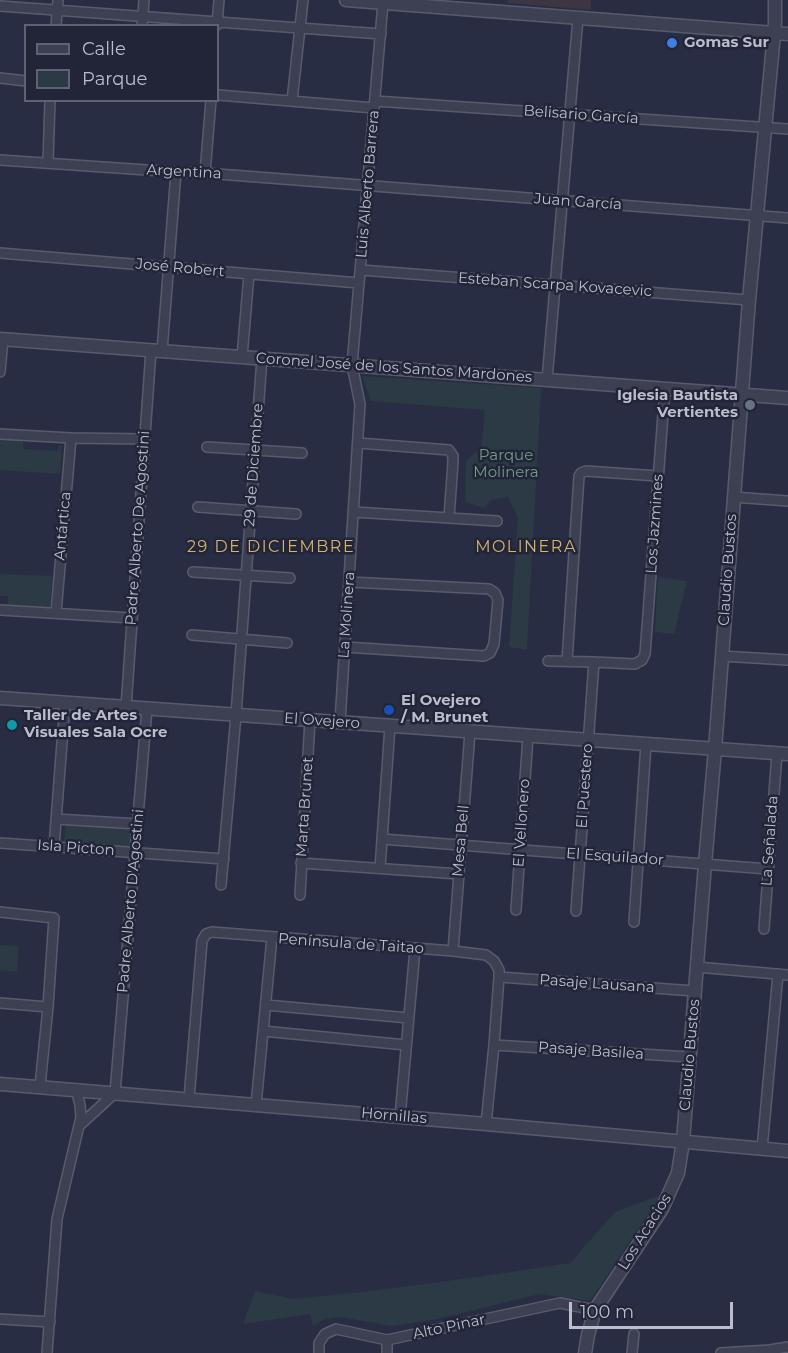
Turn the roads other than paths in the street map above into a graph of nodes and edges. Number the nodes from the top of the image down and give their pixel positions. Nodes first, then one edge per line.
1 (144, 0) edge
2 (219, 0) edge
3 (303, 0) edge
4 (346, 0) edge
5 (775, 0) edge
6 (383, 3) junction
7 (58, 4) edge
8 (0, 6) edge
9 (490, 6) edge
10 (578, 18) junction
11 (143, 20) edge
12 (217, 23) edge
13 (56, 24) edge
14 (300, 27) junction
15 (773, 33) junction
16 (381, 34) junction
17 (788, 34) edge
18 (0, 78) edge
19 (24, 81) edge
20 (219, 95) edge
21 (292, 101) junction
22 (50, 102) edge
23 (210, 102) edge
24 (374, 104) junction
25 (570, 114) junction
26 (765, 128) junction
27 (788, 129) edge
28 (0, 160) edge
29 (48, 163) junction
30 (176, 172) junction
31 (205, 173) junction
32 (368, 186) junction
33 (562, 201) junction
34 (757, 216) junction
35 (788, 218) edge
36 (0, 253) edge
37 (169, 267) junction
38 (361, 270) junction
39 (249, 274) junction
40 (359, 283) junction
41 (555, 285) junction
42 (749, 300) junction
43 (1, 339) edge
44 (157, 350) junction
45 (242, 357) junction
46 (262, 358) junction
47 (352, 365) junction
48 (0, 372) edge
49 (547, 380) junction
50 (665, 388) junction
51 (742, 394) junction
52 (788, 398) edge
53 (0, 434) edge
54 (71, 438) junction
55 (145, 439) junction
56 (358, 443) junction
57 (207, 447) dead end
58 (255, 450) junction
59 (302, 453) dead end
60 (658, 476) junction
61 (734, 497) junction
62 (788, 501) edge
63 (198, 507) dead end
64 (251, 510) junction
65 (354, 512) junction
66 (296, 514) dead end
67 (449, 518) junction
68 (496, 520) dead end
69 (193, 572) dead end
70 (246, 576) junction
71 (290, 578) dead end
72 (349, 582) junction
73 (0, 610) edge
74 (56, 613) junction
75 (132, 618) junction
76 (192, 635) dead end
77 (241, 640) junction
78 (286, 643) dead end
79 (345, 647) junction
80 (721, 656) junction
81 (788, 660) edge
82 (548, 661) dead end
83 (567, 661) junction
84 (594, 662) junction
85 (0, 699) edge
86 (65, 703) junction
87 (126, 707) junction
88 (147, 709) junction
89 (236, 715) junction
90 (310, 720) junction
91 (340, 722) junction
92 (390, 726) junction
93 (470, 732) junction
94 (528, 736) junction
95 (589, 740) junction
96 (646, 744) junction
97 (715, 749) junction
98 (782, 754) edge
99 (56, 819) junction
100 (138, 824) junction
101 (382, 839) junction
102 (0, 843) edge
103 (461, 845) junction
104 (54, 847) junction
105 (520, 850) junction
106 (135, 852) junction
107 (580, 855) junction
108 (224, 859) junction
109 (638, 859) junction
110 (301, 863) junction
111 (705, 864) junction
112 (380, 868) junction
113 (768, 869) junction
114 (459, 874) junction
115 (221, 885) dead end
116 (300, 895) dead end
117 (516, 910) dead end
118 (576, 911) dead end
119 (0, 912) edge
120 (634, 922) dead end
121 (764, 929) dead end
122 (272, 937) junction
123 (415, 949) junction
124 (453, 951) junction
125 (697, 967) junction
126 (783, 974) edge
127 (500, 977) junction
128 (695, 991) junction
129 (0, 1003) edge
130 (266, 1005) junction
131 (48, 1007) junction
132 (409, 1018) junction
133 (263, 1031) junction
134 (406, 1045) junction
135 (494, 1045) junction
136 (689, 1057) junction
137 (0, 1084) edge
138 (40, 1086) junction
139 (76, 1089) junction
140 (115, 1093) junction
141 (189, 1099) junction
142 (256, 1105) junction
143 (400, 1117) junction
144 (486, 1124) junction
145 (79, 1126) junction
146 (683, 1141) junction
147 (762, 1149) junction
148 (788, 1151) edge
149 (595, 1310) junction
150 (0, 1319) edge
151 (50, 1322) junction
152 (634, 1334) dead end
153 (387, 1340) junction
154 (788, 1347) edge
155 (47, 1353) edge
156 (318, 1353) edge
157 (387, 1353) edge
158 (585, 1353) edge
159 (632, 1353) edge
160 (721, 1353) edge

1 - 11 street
2 - 12 street
3 - 14 street
4 - 6 street
5 - 15 street, Claudio Bustos
6 - 9 street
6 - 16 street, Luis Alberto Barrera
7 - 8 street
7 - 11 street
7 - 13 street
9 - 10 street
10 - 15 street
10 - 25 street
11 - 12 street
12 - 14 street
14 - 16 street
14 - 21 street
15 - 17 street
15 - 26 street, Claudio Bustos
16 - 24 street, Luis Alberto Barrera
18 - 19 street
20 - 21 street, Belisario García
21 - 24 street, Belisario García
22 - 29 street
23 - 31 street
24 - 25 street, Belisario García
24 - 32 street, Luis Alberto Barrera
25 - 26 street, Belisario García
25 - 33 street
26 - 27 street, Belisario García
26 - 34 street, Claudio Bustos
28 - 29 street, Argentina
29 - 30 street, Argentina
30 - 31 street, Argentina
30 - 37 street, Padre Alberto De Agostini
31 - 32 street, Argentina
32 - 33 street, Juan García
32 - 38 street, Luis Alberto Barrera
33 - 34 street, Juan García
33 - 41 street
34 - 35 street, Juan García
34 - 42 street, Claudio Bustos
36 - 37 street, José Robert
37 - 39 street, José Robert
37 - 44 street, Padre Alberto De Agostini
38 - 40 street, Luis Alberto Barrera
38 - 41 street, Esteban Scarpa Kovacevic
39 - 40 street, José Robert
39 - 45 street
40 - 47 street, Luis Alberto Barrera
41 - 42 street, Esteban Scarpa Kovacevic
41 - 49 street
42 - 51 street, Claudio Bustos
43 - 44 street, Coronel José de los Santos Mardones
43 - 48 street
44 - 45 street, Coronel José de los Santos Mardones
44 - 55 street, Padre Alberto De Agostini
45 - 46 street, Coronel José de los Santos Mardones
46 - 47 street, Coronel José de los Santos Mardones
46 - 58 street, 29 de Diciembre
47 - 49 street, Coronel José de los Santos Mardones
47 - 56 street, La Molinera
49 - 50 street, Coronel José de los Santos Mardones
50 - 51 street, Coronel José de los Santos Mardones
50 - 60 street, Los Jazmines
51 - 52 street, Coronel José de los Santos Mardones
51 - 61 street, Claudio Bustos
53 - 54 street
54 - 55 street
54 - 74 street, Antártica
55 - 75 street, Padre Alberto De Agostini
56 - 65 street, La Molinera
56 - 67 street
57 - 58 street
58 - 59 street
58 - 64 street, 29 de Diciembre
60 - 83 street
60 - 84 street, Los Jazmines
61 - 62 street
61 - 80 street, Claudio Bustos
63 - 64 street
64 - 66 street
64 - 70 street, 29 de Diciembre
65 - 67 street
65 - 72 street, La Molinera
67 - 68 street
69 - 70 street
70 - 71 street
70 - 77 street, 29 de Diciembre
72 - 79 street, La Molinera
72 - 79 street
73 - 74 street
74 - 75 street
75 - 87 street, Padre Alberto De Agostini
76 - 77 street
77 - 78 street
77 - 89 street, 29 de Diciembre
79 - 91 street, La Molinera
80 - 81 street
80 - 97 street, Claudio Bustos
82 - 83 street
83 - 84 street
84 - 95 street, El Puestero
85 - 86 street, El Ovejero
86 - 87 street, El Ovejero
86 - 99 street
87 - 88 street, El Ovejero
88 - 89 street, El Ovejero
88 - 100 street, Padre Alberto D'Agostini
89 - 90 street, El Ovejero
89 - 108 street, 29 de Diciembre
90 - 91 street, El Ovejero
90 - 110 street, Marta Brunet
91 - 92 street, El Ovejero
92 - 93 street, El Ovejero
92 - 101 street
93 - 94 street, El Ovejero
93 - 103 street, Mesa Bell
94 - 95 street, El Ovejero
94 - 105 street, El Vellonero
95 - 96 street, El Ovejero
95 - 107 street, El Puestero
96 - 97 street, El Ovejero
96 - 109 street
97 - 98 street, El Ovejero
97 - 111 street, Claudio Bustos
98 - 113 street, La Señalada
99 - 100 street
99 - 104 street
100 - 106 street, Padre Alberto D'Agostini
101 - 103 street, El Esquilador
101 - 112 street
102 - 104 street, Isla Picton
103 - 105 street, El Esquilador
103 - 114 street, Mesa Bell
104 - 106 street, Isla Picton
105 - 107 street, El Esquilador
105 - 117 street, El Vellonero
106 - 108 street, Isla Picton
106 - 140 street, Padre Alberto D'Agostini
107 - 109 street, El Esquilador
107 - 118 street, El Puestero
108 - 115 street, 29 de Diciembre
109 - 111 street, El Esquilador
109 - 120 street
110 - 112 street
110 - 116 street, Marta Brunet
111 - 113 street, El Esquilador
111 - 125 street, Claudio Bustos
112 - 114 street
113 - 121 street, La Señalada
114 - 124 street, Mesa Bell
119 - 131 street
122 - 123 street, Península de Taitao
122 - 130 street
122 - 141 street, Península de Taitao
123 - 124 street, Península de Taitao
123 - 132 street
124 - 127 street, Península de Taitao
125 - 126 street
125 - 128 street, Claudio Bustos
126 - 147 street
127 - 128 street, Pasaje Lausana
127 - 135 street
128 - 136 street, Claudio Bustos
129 - 131 street
130 - 132 street
130 - 133 street
131 - 138 street
132 - 134 street
133 - 134 street
133 - 142 street
134 - 143 street
135 - 136 street, Pasaje Basilea
135 - 144 street
136 - 146 street, Claudio Bustos
137 - 138 street, Hornillas
138 - 139 street, Hornillas
139 - 140 street, Hornillas
139 - 145 street
140 - 141 street, Hornillas
140 - 145 street
141 - 142 street, Hornillas
142 - 143 street, Hornillas
143 - 144 street, Hornillas
144 - 146 street, Hornillas
145 - 151 street
146 - 147 street, Hornillas
146 - 149 street, Los Acacios
147 - 148 street, Hornillas
149 - 153 street, Alto Pinar
149 - 158 street, Los Acacios
150 - 151 street
151 - 155 street
152 - 159 street
153 - 156 street, Alto Pinar
153 - 157 street
154 - 160 street

